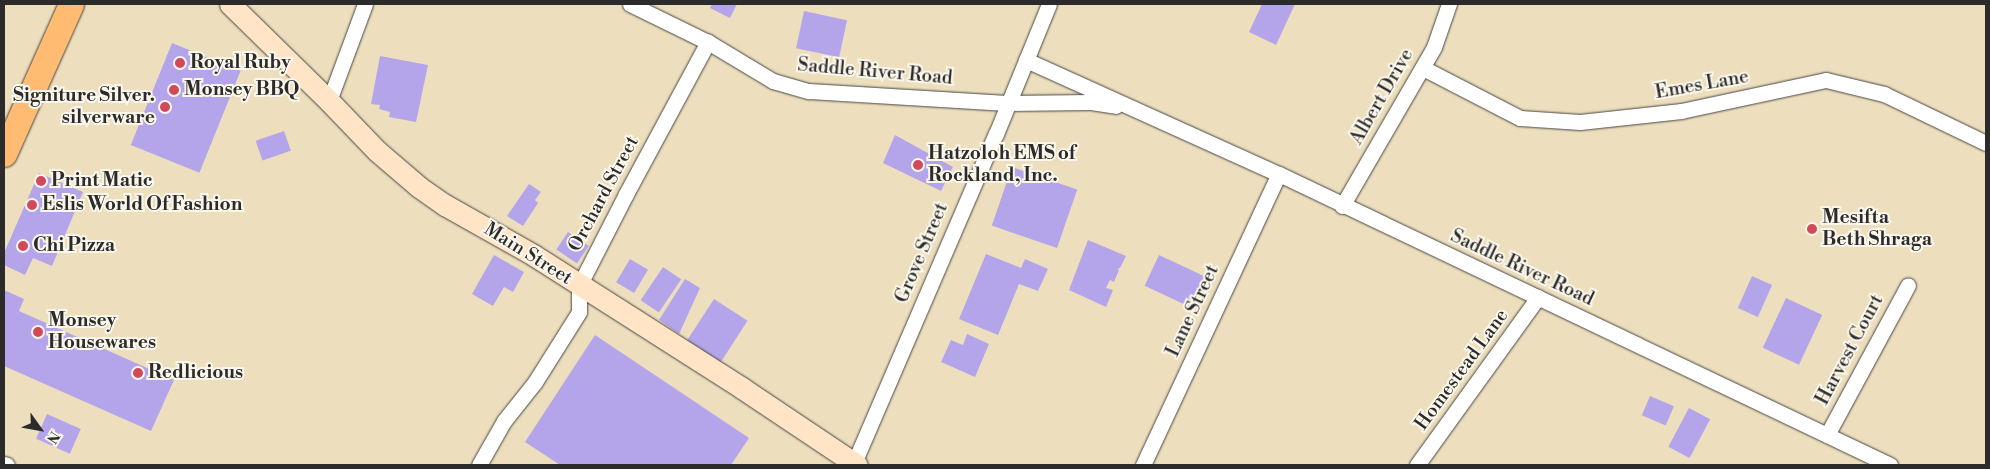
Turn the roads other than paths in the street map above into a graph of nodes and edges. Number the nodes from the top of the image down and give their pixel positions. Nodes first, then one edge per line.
1 (71, 4) edge
2 (365, 4) edge
3 (630, 4) edge
4 (1049, 4) edge
5 (1449, 4) edge
6 (241, 8) edge
7 (708, 42) junction
8 (1026, 60) junction
9 (1423, 68) junction
10 (329, 100) junction
11 (1007, 103) junction
12 (1137, 110) junction
13 (6, 143) edge
14 (1986, 143) edge
15 (1279, 174) junction
16 (1342, 206) junction
17 (1908, 285) dead end
18 (579, 286) junction
19 (1538, 297) junction
20 (1827, 435) junction
21 (4, 464) edge
22 (856, 464) edge
23 (8, 465) edge
24 (479, 465) edge
25 (1143, 465) edge
26 (1417, 465) edge
27 (1890, 465) edge

1 - 13 main road
2 - 10 street
3 - 7 street, Saddle River Road
4 - 8 street, Grove Street
5 - 9 street, Albert Drive
6 - 10 main road, Main Street
7 - 11 street, Saddle River Road
7 - 18 street, Orchard Street
8 - 11 street, Grove Street
8 - 12 street, Saddle River Road
9 - 14 street, Emes Lane
9 - 16 street, Albert Drive
10 - 18 main road, Main Street
11 - 12 street, Saddle River Road
11 - 22 street, Grove Street
12 - 15 street, Saddle River Road
15 - 16 street, Saddle River Road
15 - 25 street, Lane Street
16 - 19 street, Saddle River Road
17 - 20 street, Harvest Court
18 - 22 main road, Main Street
18 - 24 street, Orchard Street
19 - 20 street, Saddle River Road
19 - 26 street, Homestead Lane
20 - 27 street, Saddle River Road
21 - 23 street

